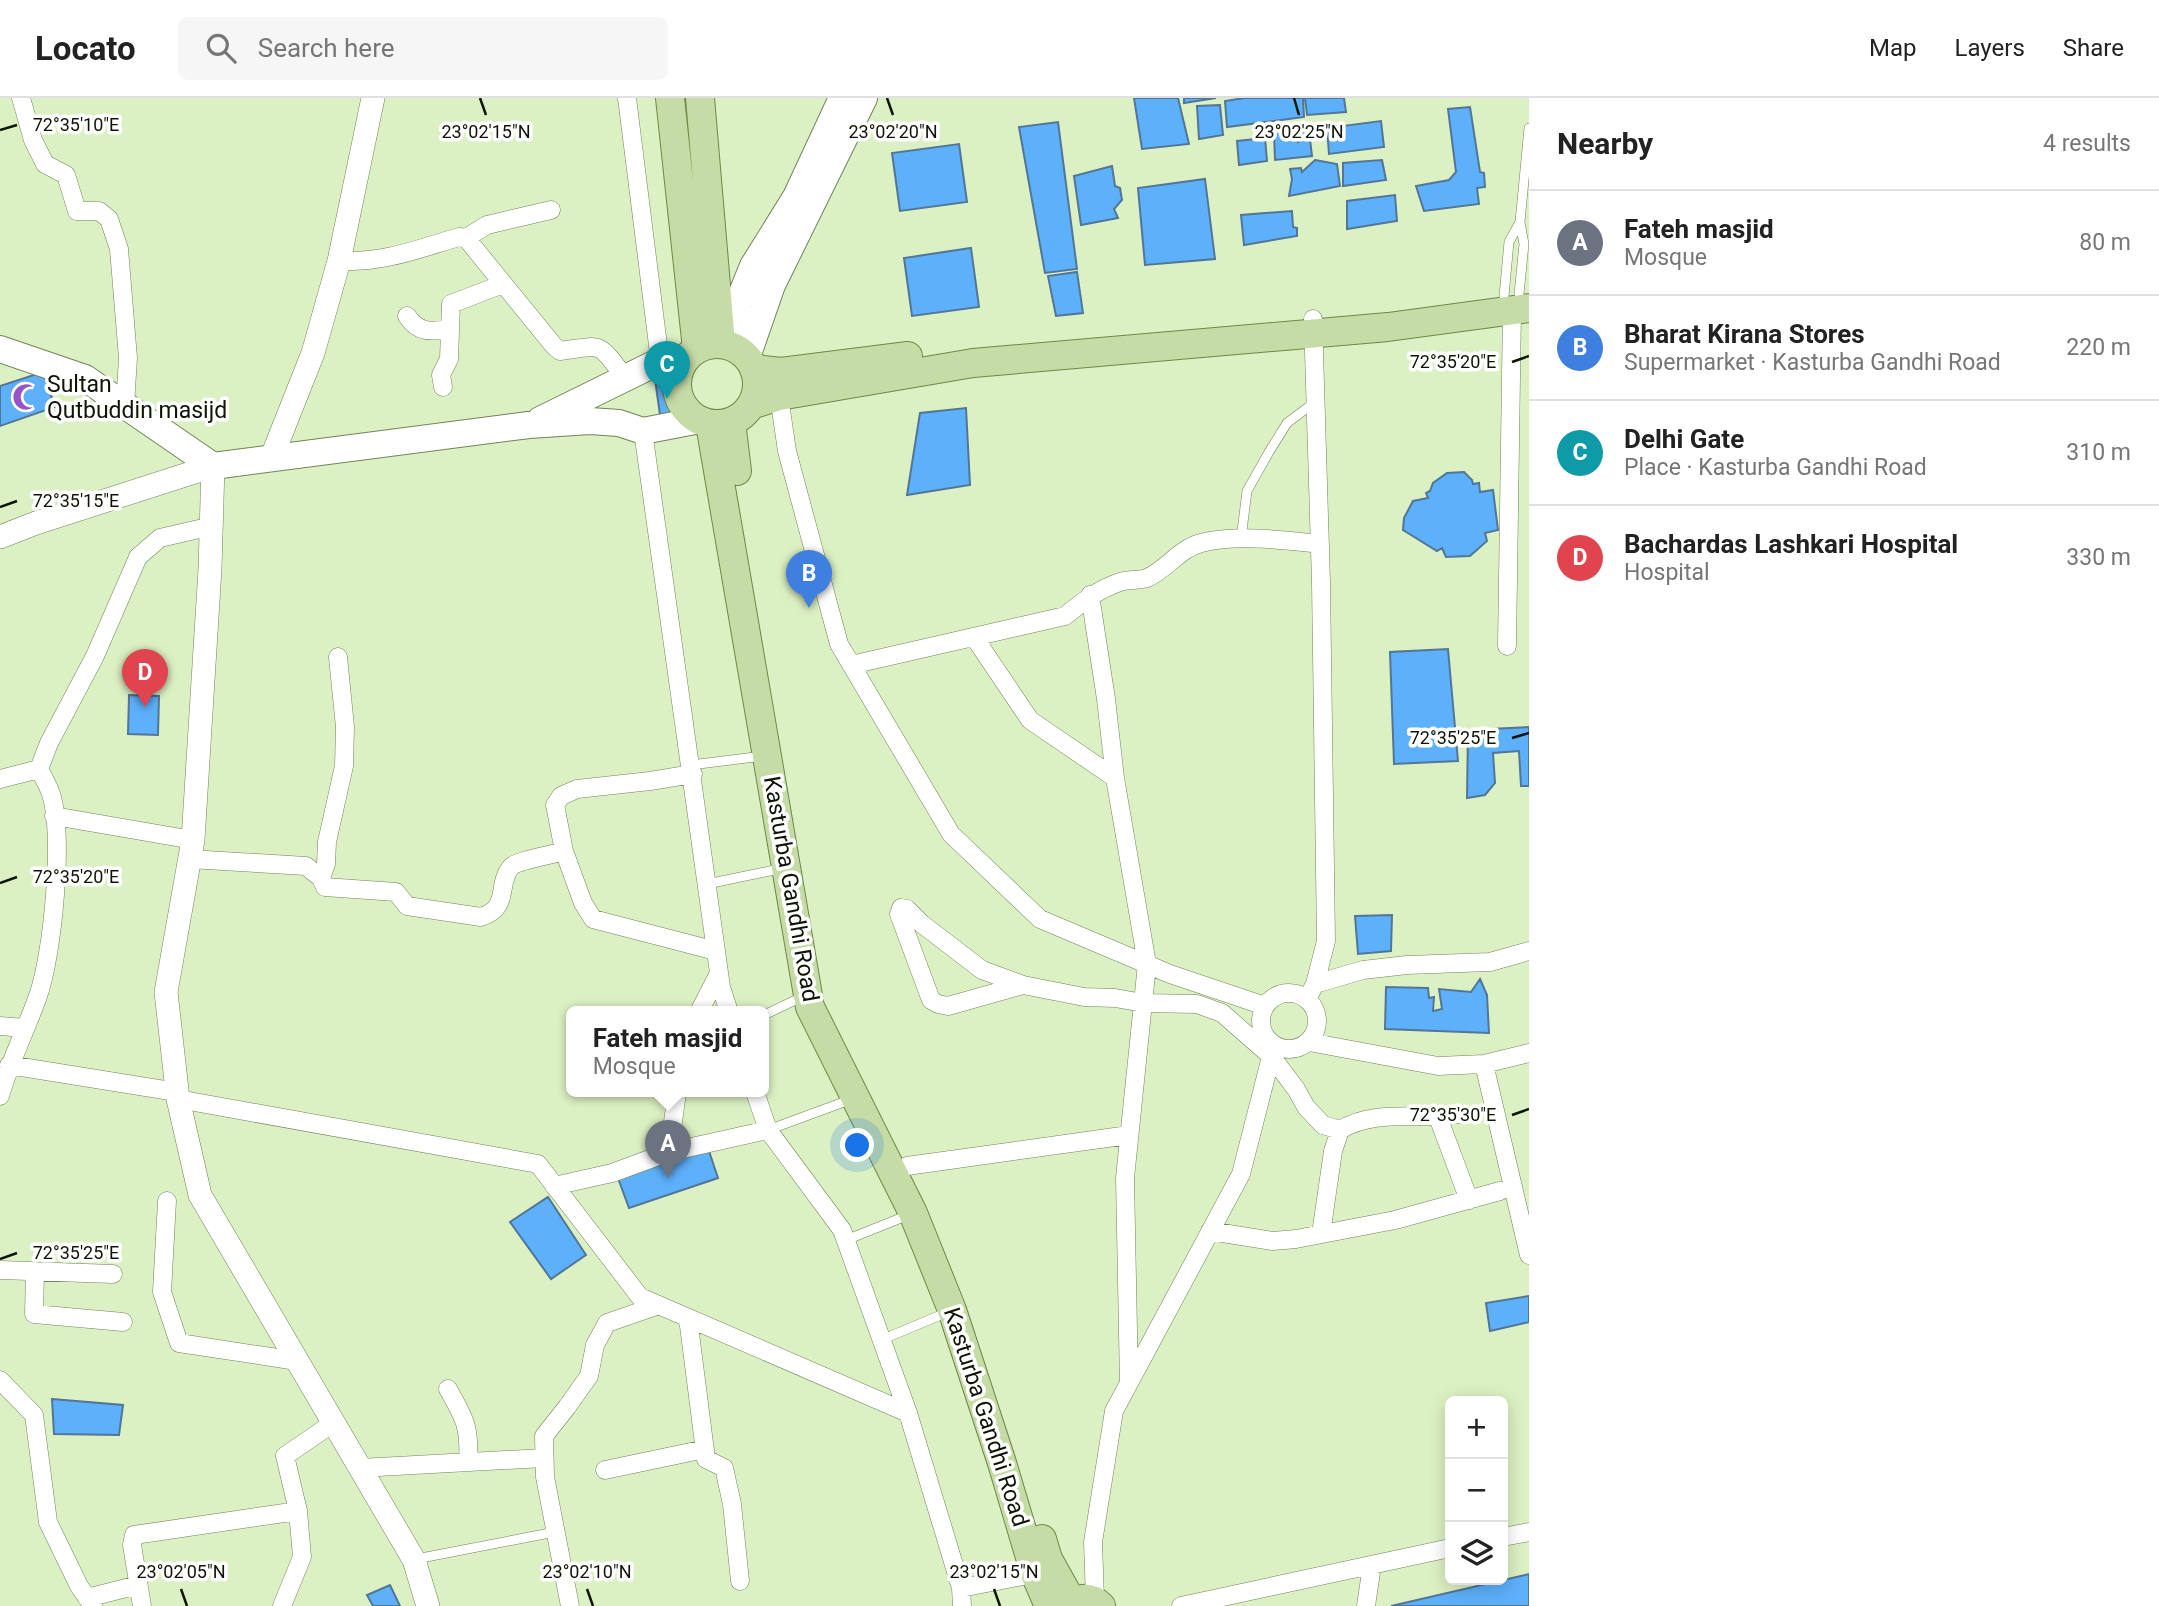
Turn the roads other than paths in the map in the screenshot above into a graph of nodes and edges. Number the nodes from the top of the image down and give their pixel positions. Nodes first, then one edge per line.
1 (21, 98) edge
2 (373, 98) edge
3 (627, 98) edge
4 (670, 98) edge
5 (700, 98) edge
6 (842, 98) edge
7 (864, 98) edge
8 (1529, 128) edge
9 (551, 210) dead end
10 (1520, 222) junction
11 (466, 238) junction
12 (339, 261) junction
13 (503, 284) junction
14 (1519, 300) edge
15 (407, 316) dead end
16 (1313, 326) junction
17 (449, 329) junction
18 (0, 349) edge
19 (714, 355) junction
20 (625, 378) junction
21 (443, 387) dead end
22 (779, 396) junction
23 (1316, 401) junction
24 (125, 405) junction
25 (723, 418) junction
26 (529, 425) junction
27 (643, 431) junction
28 (271, 458) junction
29 (213, 466) junction
30 (212, 526) junction
31 (0, 537) edge
32 (1241, 539) junction
33 (1320, 544) junction
34 (1090, 595) junction
35 (974, 637) junction
36 (1507, 646) dead end
37 (338, 656) dead end
38 (852, 665) junction
39 (768, 755) junction
40 (39, 769) junction
41 (692, 769) junction
42 (1115, 778) junction
43 (0, 779) edge
44 (54, 816) junction
45 (191, 849) junction
46 (564, 851) junction
47 (787, 868) junction
48 (321, 878) junction
49 (707, 884) junction
50 (716, 951) junction
51 (1529, 951) edge
52 (1147, 964) junction
53 (719, 973) junction
54 (1023, 985) junction
55 (1311, 991) junction
56 (808, 994) junction
57 (1143, 1003) junction
58 (702, 1006) edge
59 (727, 1006) edge
60 (1265, 1006) junction
61 (769, 1013) edge
62 (0, 1026) edge
63 (24, 1028) junction
64 (1309, 1042) junction
65 (1272, 1050) junction
66 (1529, 1053) edge
67 (1484, 1064) junction
68 (9, 1065) junction
69 (0, 1096) edge
70 (177, 1096) junction
71 (676, 1097) edge
72 (757, 1097) edge
73 (854, 1098) junction
74 (1459, 1114) dead end
75 (1438, 1117) junction
76 (768, 1130) junction
77 (1340, 1130) junction
78 (1129, 1135) junction
79 (668, 1152) junction
80 (907, 1166) junction
81 (554, 1186) junction
82 (1500, 1191) dead end
83 (1469, 1200) junction
84 (167, 1201) dead end
85 (913, 1213) junction
86 (1210, 1231) junction
87 (1321, 1234) junction
88 (846, 1240) junction
89 (1529, 1255) edge
90 (0, 1270) edge
91 (35, 1271) junction
92 (113, 1274) dead end
93 (659, 1305) junction
94 (952, 1310) junction
95 (688, 1318) junction
96 (123, 1322) dead end
97 (881, 1339) junction
98 (297, 1361) junction
99 (0, 1380) edge
100 (1129, 1383) junction
101 (448, 1389) dead end
102 (908, 1413) junction
103 (333, 1423) junction
104 (705, 1449) junction
105 (543, 1458) junction
106 (468, 1462) junction
107 (360, 1468) junction
108 (605, 1470) dead end
109 (298, 1511) junction
110 (555, 1532) junction
111 (1529, 1532) edge
112 (1508, 1536) edge
113 (1445, 1549) edge
114 (414, 1560) junction
115 (1372, 1565) junction
116 (1044, 1571) junction
117 (740, 1581) dead end
118 (138, 1585) junction
119 (961, 1597) edge
120 (90, 1602) edge
121 (1076, 1604) edge
122 (142, 1606) edge
123 (282, 1606) edge
124 (428, 1606) edge
125 (570, 1606) edge
126 (1181, 1606) edge
127 (1366, 1606) edge

1 - 24 street
2 - 12 street
3 - 19 street
4 - 19 main road
5 - 19 main road
6 - 19 main road
7 - 19 main road
8 - 10 lane
9 - 11 street
10 - 14 lane
10 - 14 lane
11 - 12 street
11 - 13 street
12 - 28 street
13 - 17 street
13 - 20 street
14 - 16 main road
14 - 36 street
15 - 17 street
16 - 19 main road
16 - 22 main road
16 - 23 street
17 - 21 street
18 - 24 main road
19 - 20 main road
19 - 25 main road
19 - 25 main road
20 - 26 main road
22 - 25 main road
22 - 38 street
23 - 32 lane
23 - 33 street
24 - 29 main road
25 - 27 main road
25 - 39 main road, Kasturba Gandhi Road
25 - 80 main road, Kasturba Gandhi Road
26 - 27 main road
26 - 28 main road
27 - 41 street
28 - 29 main road
29 - 30 street
29 - 31 street
30 - 40 street
30 - 45 street
32 - 33 street
32 - 34 street
33 - 55 street
34 - 35 street
34 - 42 street
35 - 38 street
35 - 42 street
37 - 48 street
38 - 52 street
39 - 41 lane
39 - 47 main road, Kasturba Gandhi Road
40 - 43 street
40 - 44 street
41 - 46 street
41 - 49 street
42 - 52 street
44 - 45 street
44 - 63 street
45 - 48 street
45 - 70 street
46 - 48 street
46 - 50 street
47 - 49 lane
47 - 56 main road, Kasturba Gandhi Road
49 - 50 street
50 - 53 street
51 - 55 street
52 - 57 street
52 - 60 street
53 - 58 street
53 - 59 street
54 - 54 street
54 - 57 street
55 - 60 street
55 - 64 street
56 - 61 lane
56 - 73 main road, Kasturba Gandhi Road
57 - 65 street
57 - 78 street
60 - 65 street
62 - 63 street
63 - 68 street
64 - 65 street
64 - 67 street
65 - 77 street
65 - 86 street
66 - 67 street
67 - 89 street
68 - 69 street
68 - 70 street
70 - 81 street
70 - 98 street
71 - 79 street
72 - 76 street
73 - 76 lane
73 - 85 main road, Kasturba Gandhi Road
74 - 75 street
75 - 77 street
75 - 83 street
76 - 79 street
76 - 88 street
77 - 87 street
78 - 80 street
78 - 100 street
79 - 81 street
80 - 116 main road, Kasturba Gandhi Road
81 - 93 street
82 - 83 street
83 - 87 street
84 - 98 street
85 - 88 lane
85 - 94 main road, Kasturba Gandhi Road
86 - 87 street
86 - 100 street
88 - 97 street
90 - 91 street
91 - 92 street
91 - 96 street
93 - 95 street
93 - 105 street
94 - 97 lane
94 - 116 main road, Kasturba Gandhi Road
95 - 102 street
95 - 104 street
97 - 102 street
98 - 103 street
99 - 120 street
100 - 121 street
101 - 106 street
102 - 119 street
103 - 107 street
103 - 109 street
104 - 108 street
104 - 117 street
105 - 106 street
105 - 110 street
106 - 107 street
107 - 114 street
109 - 118 street
109 - 123 street
110 - 114 lane
110 - 125 street
111 - 112 street
113 - 115 street
114 - 124 street
115 - 126 street
115 - 127 street
116 - 119 street
116 - 121 main road, Kasturba Gandhi Road
118 - 120 street
118 - 122 street

